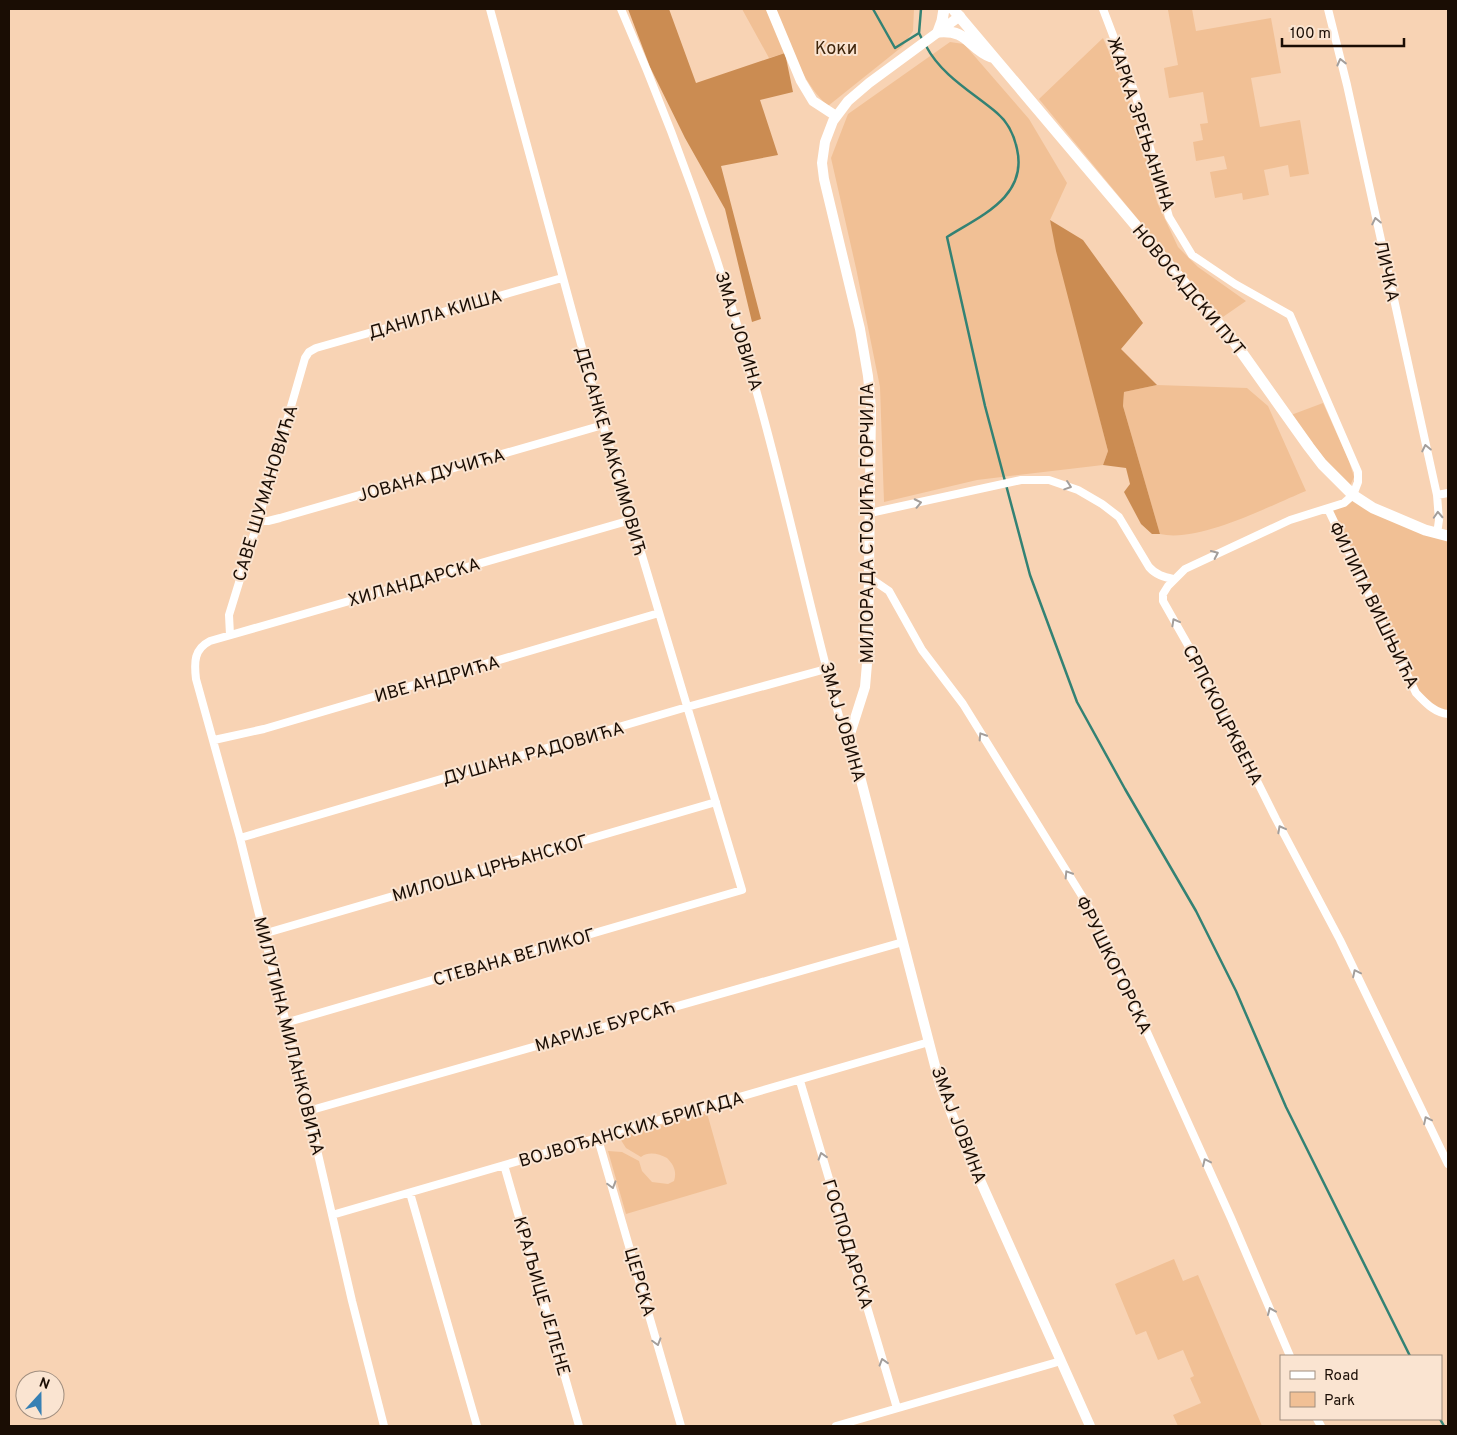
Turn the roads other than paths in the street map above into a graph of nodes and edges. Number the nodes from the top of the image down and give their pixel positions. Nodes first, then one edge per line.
1 (490, 9) edge
2 (621, 9) edge
3 (771, 9) edge
4 (944, 9) edge
5 (1104, 9) edge
6 (1328, 9) edge
7 (956, 13) edge
8 (934, 36) junction
9 (995, 59) junction
10 (836, 116) junction
11 (562, 278) junction
12 (309, 352) joint
13 (603, 425) junction
14 (1448, 493) edge
15 (1353, 495) junction
16 (1437, 495) junction
17 (1328, 509) junction
18 (870, 513) junction
19 (631, 520) junction
20 (258, 521) junction
21 (1443, 535) edge
22 (870, 578) junction
23 (1173, 579) junction
24 (659, 613) junction
25 (230, 636) junction
26 (200, 648) joint
27 (826, 670) junction
28 (687, 707) junction
29 (1448, 714) edge
30 (849, 734) junction
31 (214, 740) junction
32 (716, 802) junction
33 (240, 838) junction
34 (742, 890) joint
35 (263, 934) junction
36 (903, 942) junction
37 (285, 1023) junction
38 (929, 1042) junction
39 (800, 1080) junction
40 (308, 1111) junction
41 (598, 1139) junction
42 (1448, 1164) edge
43 (504, 1166) junction
44 (410, 1192) junction
45 (332, 1215) junction
46 (1290, 1355) edge
47 (1061, 1361) junction
48 (897, 1408) junction
49 (856, 1423) edge
50 (384, 1426) edge
51 (476, 1426) edge
52 (579, 1426) edge
53 (681, 1426) edge
54 (836, 1426) edge
55 (1090, 1426) edge

1 - 11 street, ДЕСАНКЕ МАКСИМОВИЋ
2 - 27 street, ЗМАЈ ЈОВИНА
3 - 10 street
4 - 8 main road
5 - 15 street, ЖАРКА ЗРЕЊАНИНА
16 -> 6 street, ЛИЧКА
7 - 8 street, МИЛОРАДА СТОЈИЋА ГОРЧИЛА
7 - 9 main road, НОВОСАДСКИ ПУТ
8 - 9 main road
8 - 10 street, МИЛОРАДА СТОЈИЋА ГОРЧИЛА
9 - 15 main road, НОВОСАДСКИ ПУТ
10 - 18 street, МИЛОРАДА СТОЈИЋА ГОРЧИЛА
11 - 12 street, ДАНИЛА КИША
11 - 13 street, ДЕСАНКЕ МАКСИМОВИЋ
12 - 20 street, САВЕ ШУМАНОВИЋА
13 - 19 street, ДЕСАНКЕ МАКСИМОВИЋ
13 - 20 street, ЈОВАНА ДУЧИЋА
14 - 16 street
15 - 17 street
15 - 21 main road, НОВОСАДСКИ ПУТ
21 -> 16 street, ЛИЧКА
23 -> 17 street
17 - 29 street, ФИЛИПА ВИШЊИЋА
18 - 22 street, МИЛОРАДА СТОЈИЋА ГОРЧИЛА
18 -> 23 street
19 - 24 street, ДЕСАНКЕ МАКСИМОВИЋ
19 - 25 street, ХИЛАНДАРСКА
20 - 25 street, САВЕ ШУМАНОВИЋА
22 - 30 street, МИЛОРАДА СТОЈИЋА ГОРЧИЛА
46 -> 22 street, ФРУШКОГОРСКА
42 -> 23 street, СРПСКОЦРКВЕНА
24 - 28 street, ДЕСАНКЕ МАКСИМОВИЋ
24 - 31 street, ИВЕ АНДРИЋА
25 - 26 street, ХИЛАНДАРСКА
26 - 31 street, МИЛУТИНА МИЛАНКОВИЋА
27 - 28 street, ДУШАНА РАДОВИЋА
27 - 30 street, ЗМАЈ ЈОВИНА
28 - 32 street, ДЕСАНКЕ МАКСИМОВИЋ
28 - 33 street, ДУШАНА РАДОВИЋА
30 - 36 street, ЗМАЈ ЈОВИНА
31 - 33 street, МИЛУТИНА МИЛАНКОВИЋА
32 - 34 street, ДЕСАНКЕ МАКСИМОВИЋ
32 - 35 street, МИЛОША ЦРЊАНСКОГ
33 - 35 street, МИЛУТИНА МИЛАНКОВИЋА
34 - 37 street, СТЕВАНА ВЕЛИКОГ
35 - 37 street, МИЛУТИНА МИЛАНКОВИЋА
36 - 38 street, ЗМАЈ ЈОВИНА
36 - 40 street, МАРИЈЕ БУРСАЋ
37 - 40 street, МИЛУТИНА МИЛАНКОВИЋА
38 - 39 street, ВОЈВОЂАНСКИХ БРИГАДА
38 - 47 street, ЗМАЈ ЈОВИНА
39 - 41 street, ВОЈВОЂАНСКИХ БРИГАДА
48 -> 39 street, ГОСПОДАРСКА
40 - 45 street, МИЛУТИНА МИЛАНКОВИЋА
41 - 43 street, ВОЈВОЂАНСКИХ БРИГАДА
41 -> 53 street, ЦЕРСКА
43 - 44 street, ВОЈВОЂАНСКИХ БРИГАДА
43 - 52 street, КРАЉИЦЕ ЈЕЛЕНЕ
44 - 45 street, ВОЈВОЂАНСКИХ БРИГАДА
44 - 51 street
45 - 50 street, МИЛУТИНА МИЛАНКОВИЋА
47 - 48 street
47 - 55 street, ЗМАЈ ЈОВИНА
48 - 49 street
49 - 54 street

